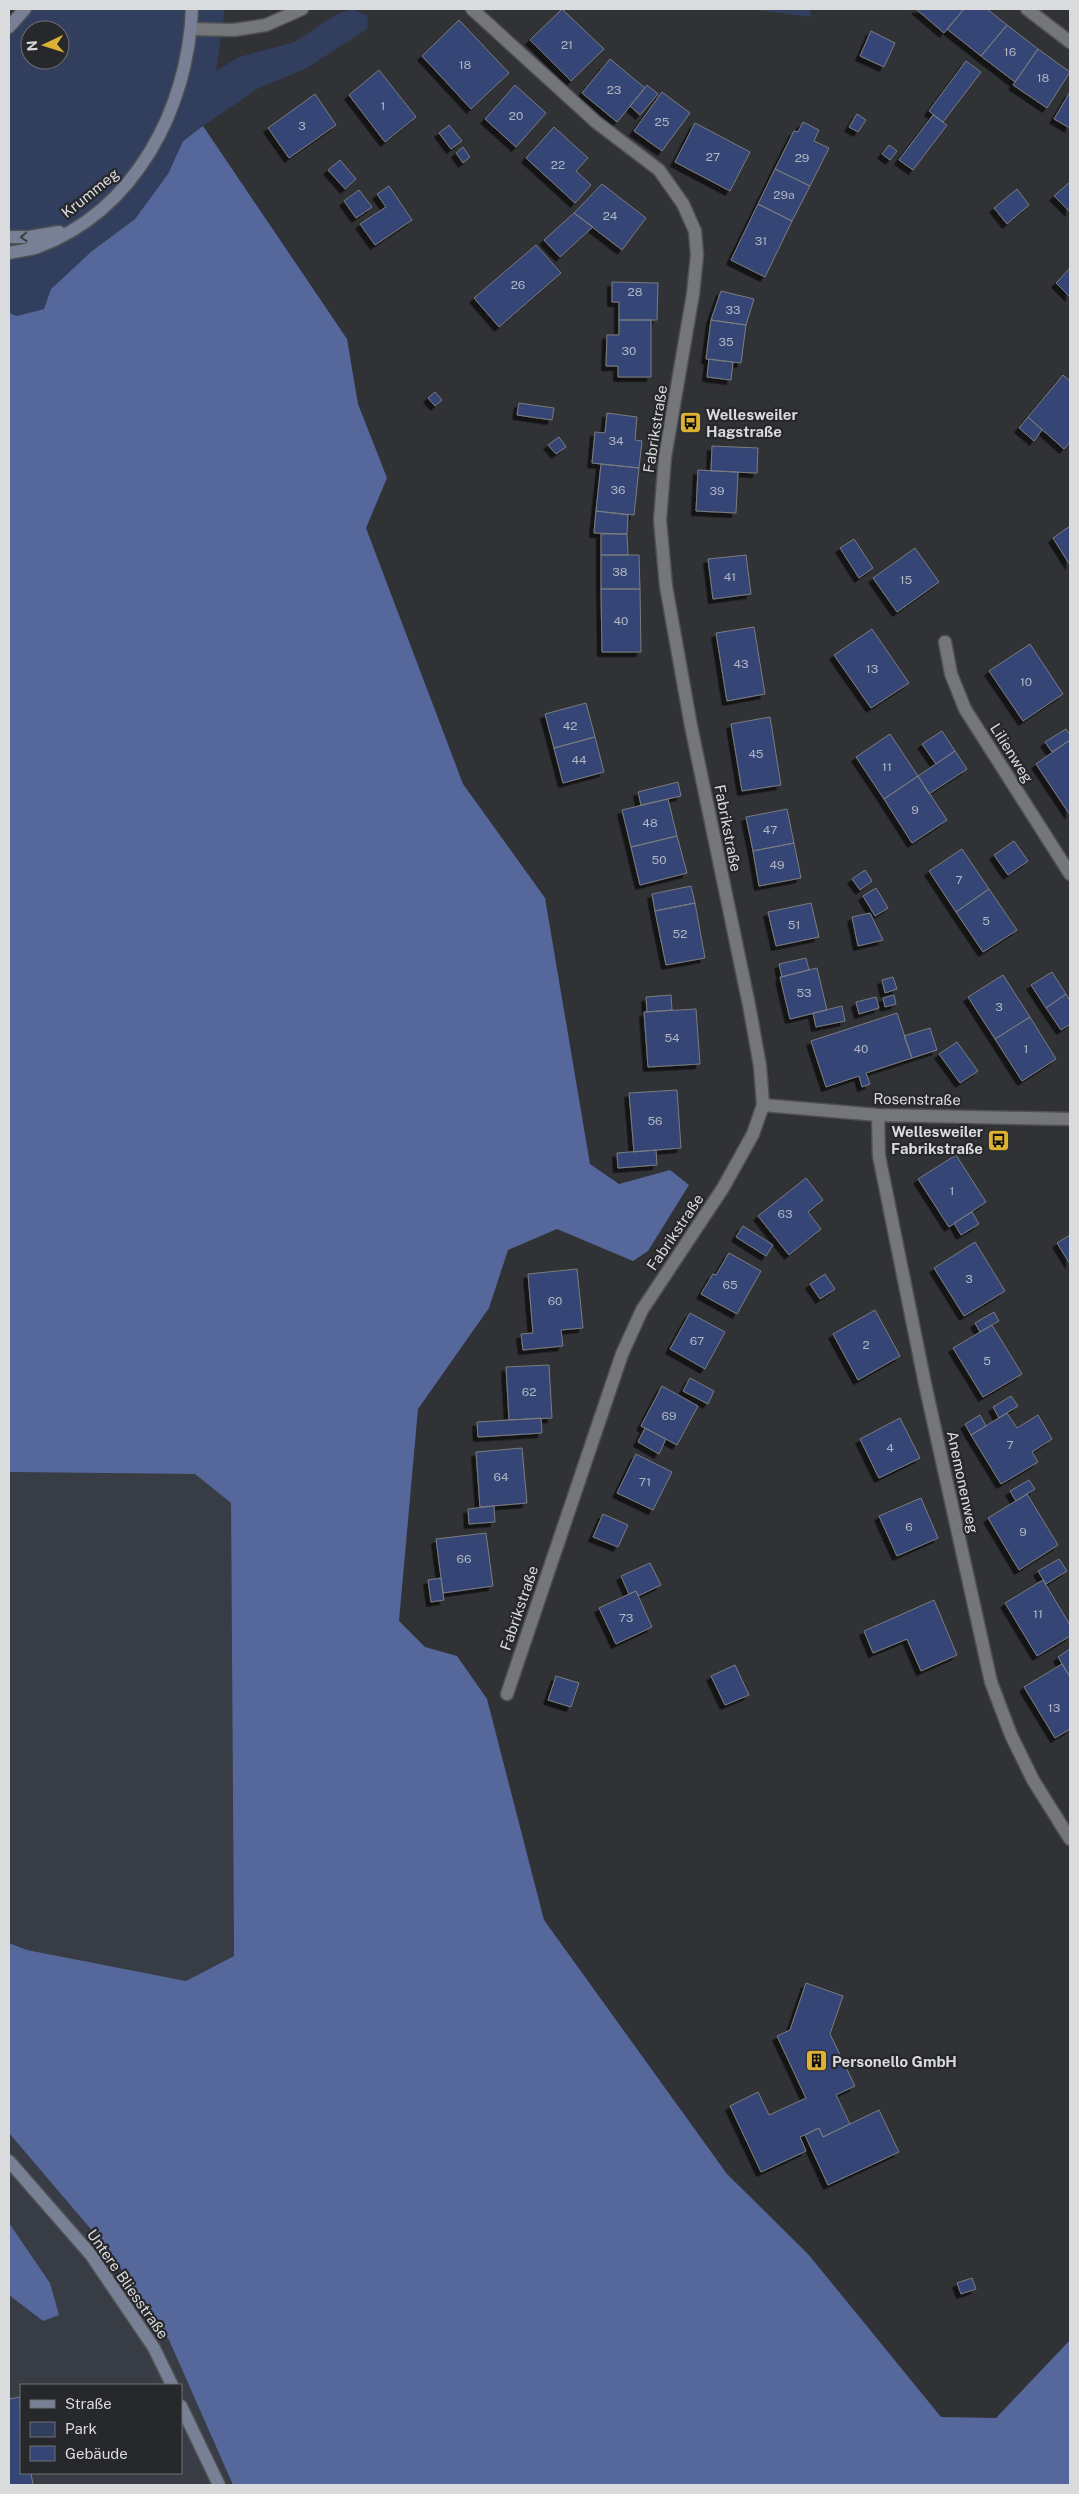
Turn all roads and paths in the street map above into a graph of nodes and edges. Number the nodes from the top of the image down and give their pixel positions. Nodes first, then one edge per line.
1 (24, 9) edge
2 (192, 9) edge
3 (302, 9) edge
4 (472, 9) edge
5 (1027, 9) edge
6 (9, 27) edge
7 (191, 29) junction
8 (1070, 42) edge
9 (74, 229) junction
10 (9, 237) edge
11 (9, 253) edge
12 (944, 642) dead end
13 (1070, 874) edge
14 (763, 1105) junction
15 (878, 1115) junction
16 (1070, 1119) edge
17 (507, 1694) dead end
18 (1070, 1839) edge
19 (9, 2161) edge
20 (172, 2384) edge
21 (182, 2408) edge
22 (219, 2485) edge

1 - 6 main road
2 - 7 main road, Krummeg
3 - 7 street
4 - 14 street, Fabrikstraße
5 - 8 street
7 - 9 main road, Krummeg
9 -> 10 main road
9 - 11 main road, Krummeg
12 - 13 street, Lilienweg
14 - 15 street, Rosenstraße
14 - 17 street, Fabrikstraße
15 - 16 street, Rosenstraße
15 - 18 street, Anemonenweg
19 - 20 main road, Untere Bliesstraße
21 - 22 main road

